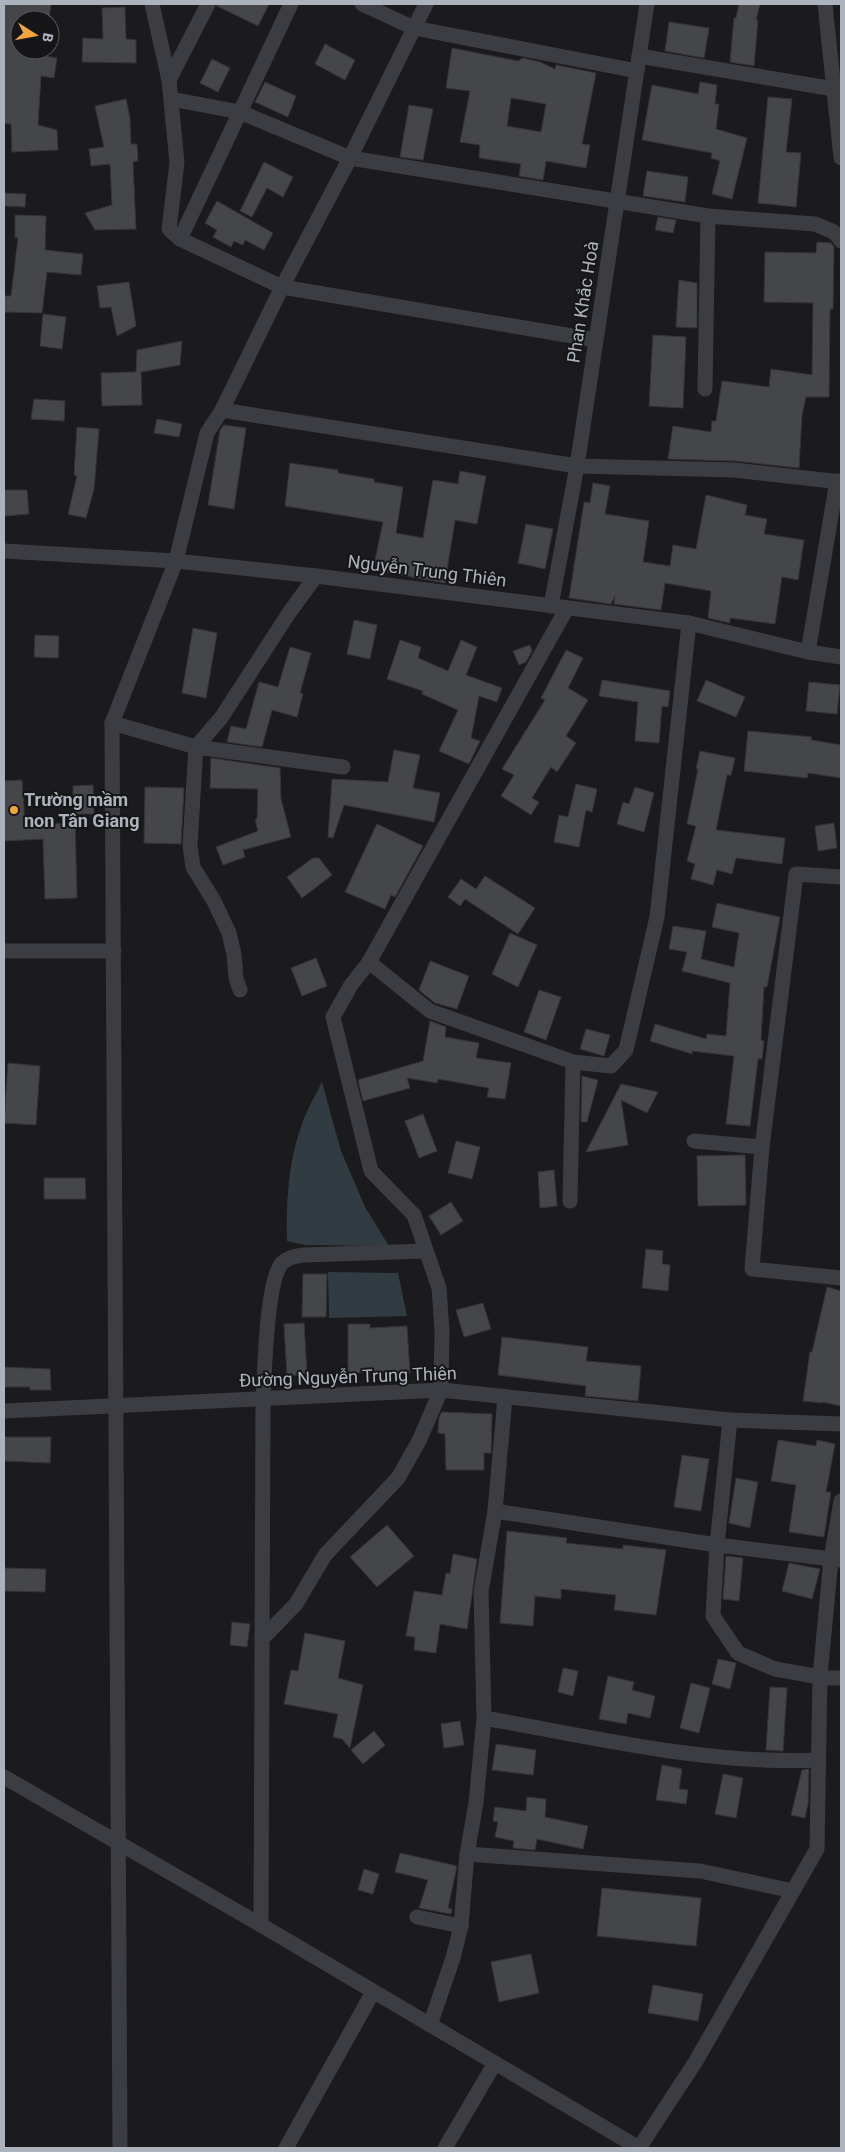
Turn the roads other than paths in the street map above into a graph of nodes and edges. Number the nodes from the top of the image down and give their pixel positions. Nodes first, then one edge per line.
1 (152, 4) edge
2 (208, 4) edge
3 (291, 4) edge
4 (362, 4) edge
5 (426, 4) edge
6 (647, 4) edge
7 (824, 4) edge
8 (414, 28) junction
9 (638, 64) junction
10 (169, 80) junction
11 (834, 90) junction
12 (171, 99) junction
13 (240, 112) junction
14 (350, 158) junction
15 (841, 158) edge
16 (617, 202) junction
17 (708, 216) junction
18 (180, 239) junction
19 (841, 242) edge
20 (282, 287) junction
21 (596, 340) junction
22 (705, 389) dead end
23 (222, 410) junction
24 (577, 466) junction
25 (839, 482) edge
26 (4, 551) edge
27 (176, 561) junction
28 (316, 576) junction
29 (559, 607) junction
30 (689, 623) junction
31 (808, 652) junction
32 (841, 657) edge
33 (112, 723) junction
34 (196, 747) junction
35 (343, 768) dead end
36 (841, 877) edge
37 (4, 951) edge
38 (114, 951) junction
39 (370, 962) junction
40 (240, 990) dead end
41 (573, 1062) junction
42 (694, 1140) dead end
43 (762, 1147) junction
44 (570, 1201) dead end
45 (426, 1251) junction
46 (841, 1278) edge
47 (441, 1390) junction
48 (505, 1396) junction
49 (263, 1398) junction
50 (116, 1406) junction
51 (4, 1411) edge
52 (730, 1420) junction
53 (841, 1424) edge
54 (841, 1501) edge
55 (495, 1511) junction
56 (717, 1545) junction
57 (836, 1559) edge
58 (262, 1639) junction
59 (820, 1676) junction
60 (841, 1678) edge
61 (484, 1718) junction
62 (819, 1760) junction
63 (4, 1777) edge
64 (118, 1842) junction
65 (467, 1854) junction
66 (793, 1891) junction
67 (417, 1917) dead end
68 (261, 1926) junction
69 (461, 1926) junction
70 (373, 1992) junction
71 (430, 2025) junction
72 (495, 2063) junction
73 (120, 2148) edge
74 (286, 2148) edge
75 (445, 2148) edge
76 (639, 2148) edge

1 - 10 street
2 - 10 street
3 - 13 street
4 - 8 street
5 - 8 street
6 - 9 street, Phan Khắc Hoà
7 - 11 street
8 - 9 street
8 - 14 street
9 - 11 street
9 - 16 street, Phan Khắc Hoà
10 - 12 street
11 - 15 street
12 - 13 street
12 - 18 street
13 - 14 street
13 - 18 street
14 - 16 street
14 - 20 street
16 - 17 street
16 - 21 street, Phan Khắc Hoà
17 - 19 street
17 - 22 street
18 - 20 street
20 - 21 street
20 - 23 street
21 - 24 street, Phan Khắc Hoà
23 - 24 street
23 - 27 street
24 - 25 street
24 - 29 street, Phan Khắc Hoà
25 - 31 street
26 - 27 street, Nguyễn Trung Thiên
27 - 28 street, Nguyễn Trung Thiên
27 - 33 street
28 - 29 street, Nguyễn Trung Thiên
28 - 34 street
29 - 30 street, Nguyễn Trung Thiên
29 - 39 street, Phan Khắc Hoà
30 - 31 street, Nguyễn Trung Thiên
30 - 41 street
31 - 32 street, Nguyễn Trung Thiên
33 - 34 street
33 - 38 street
34 - 35 street
34 - 40 street
36 - 43 street
37 - 38 street
38 - 50 street
39 - 41 street
39 - 45 street, Phan Khắc Hoà
41 - 44 street
42 - 43 street
43 - 46 street
45 - 47 street, Phan Khắc Hoà
45 - 49 street
47 - 48 street, Đường Nguyễn Trung Thiên
47 - 49 street, Đường Nguyễn Trung Thiên
47 - 58 street
48 - 52 street, Đường Nguyễn Trung Thiên
48 - 55 street
49 - 50 street, Đường Nguyễn Trung Thiên
49 - 58 street
50 - 51 street, Đường Nguyễn Trung Thiên
50 - 64 street
52 - 53 street, Đường Nguyễn Trung Thiên
52 - 56 street
54 - 57 street
55 - 56 street
55 - 61 street
56 - 57 street
56 - 59 street
57 - 59 street
58 - 68 street
59 - 60 street
59 - 62 street
61 - 62 street
61 - 65 street
62 - 66 street
63 - 64 street
64 - 68 street
64 - 73 street
65 - 66 street
65 - 69 street
66 - 76 street
67 - 69 street
68 - 70 street
69 - 71 street
70 - 71 street
70 - 74 street
71 - 72 street
72 - 75 street
72 - 76 street

